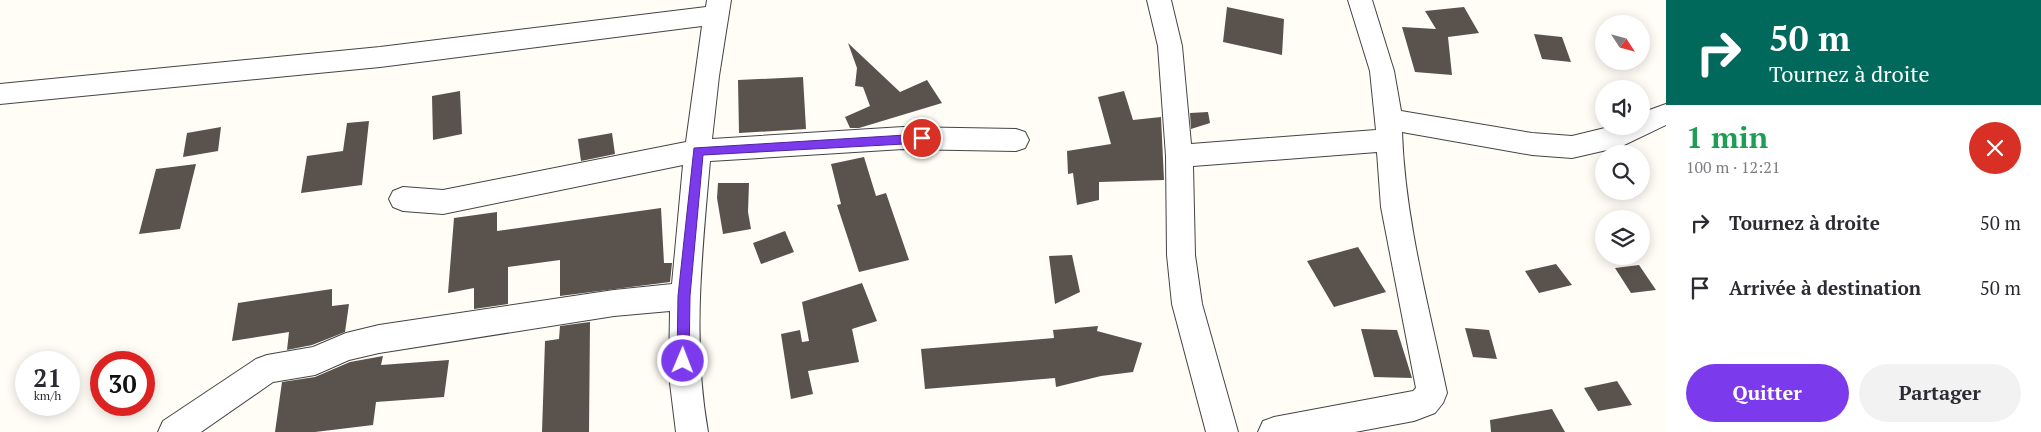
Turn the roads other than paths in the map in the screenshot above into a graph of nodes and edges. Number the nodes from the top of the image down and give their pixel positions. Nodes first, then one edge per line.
1 (1160, 0) edge
2 (1360, 0) edge
3 (717, 8) edge
4 (0, 94) edge
5 (1666, 114) edge
6 (1650, 121) edge
7 (1389, 130) junction
8 (1619, 135) edge
9 (1016, 140) dead end
10 (698, 151) junction
11 (1179, 156) junction
12 (403, 199) dead end
13 (684, 296) junction
14 (174, 432) edge
15 (692, 432) edge
16 (1222, 432) edge
17 (1274, 432) edge

1 - 11 street
2 - 7 street
3 - 4 street
3 - 10 street
5 - 6 street
7 - 8 street
7 - 11 street
7 - 17 street
9 - 10 street
10 - 12 street
10 - 13 street
11 - 16 street
13 - 14 street
13 - 15 street

